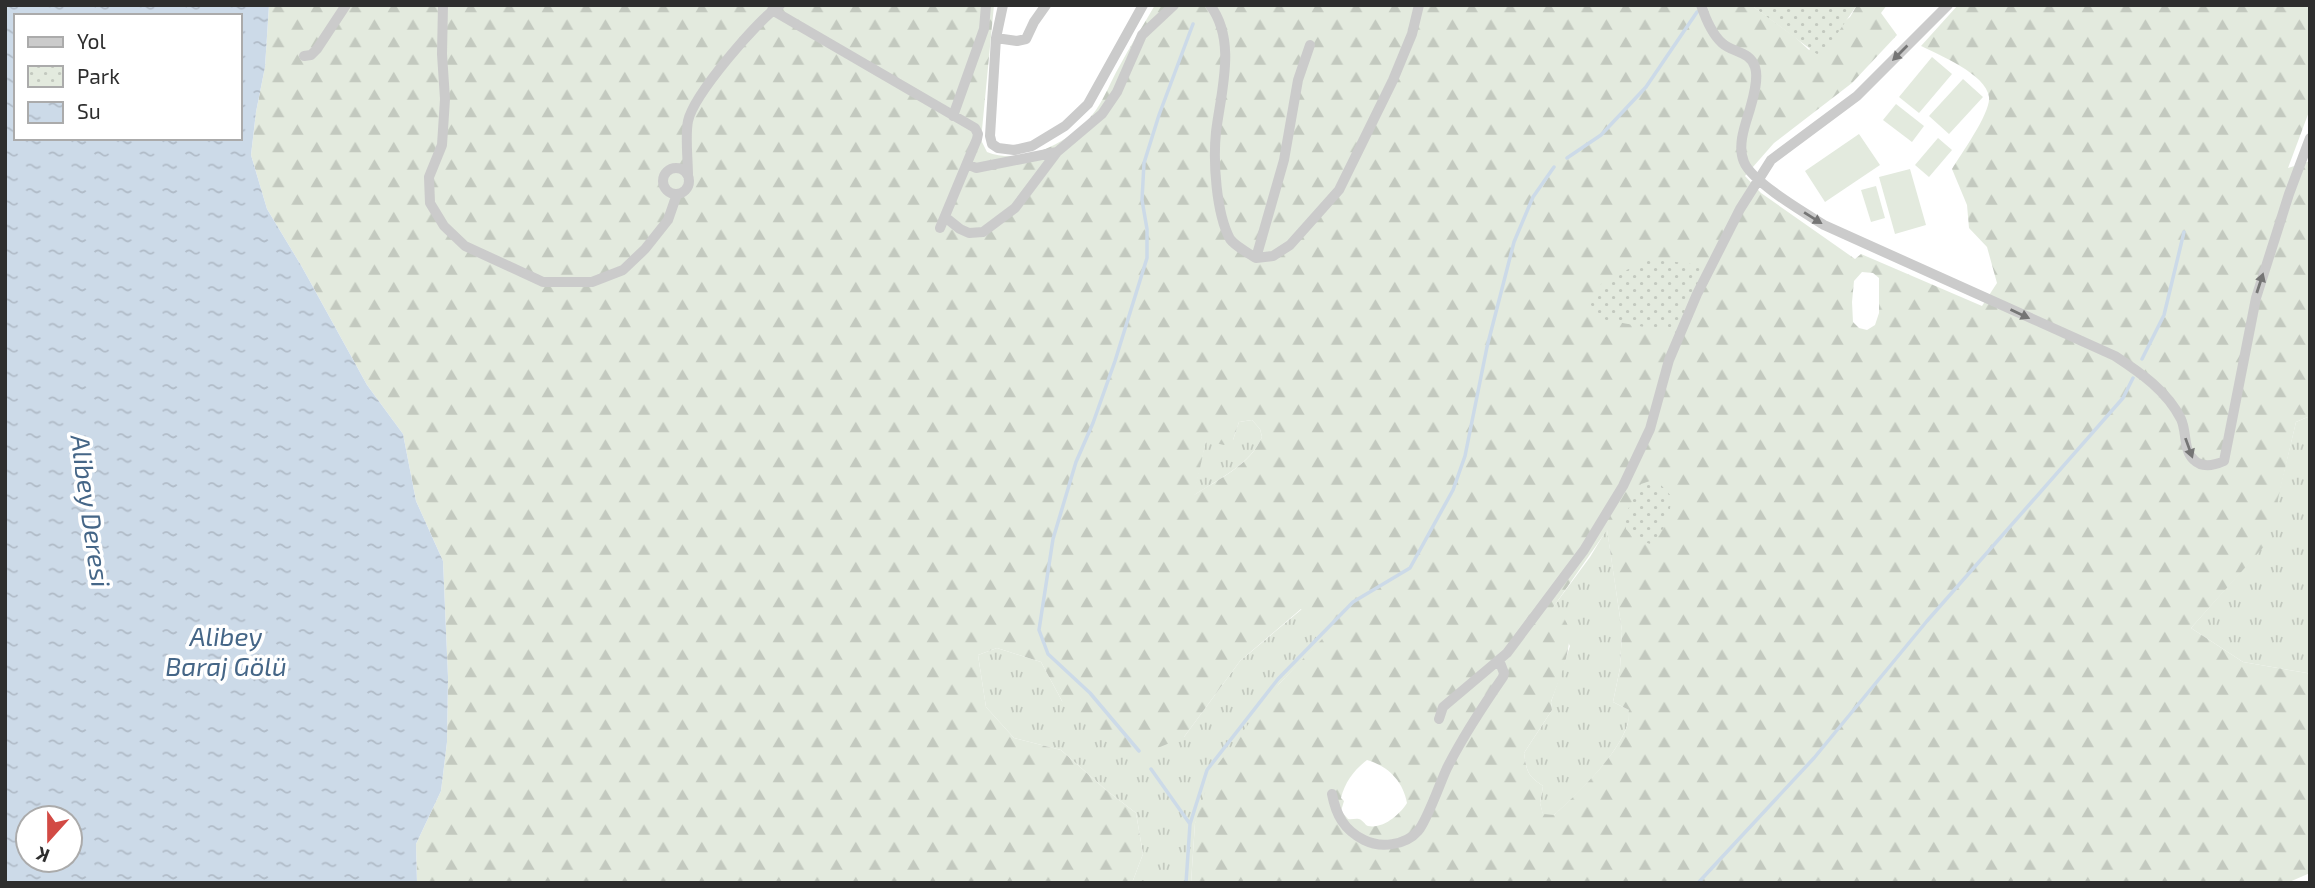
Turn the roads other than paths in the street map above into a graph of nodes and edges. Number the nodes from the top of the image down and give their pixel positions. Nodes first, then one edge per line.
1 (346, 5) edge
2 (443, 5) edge
3 (986, 5) edge
4 (1003, 5) edge
5 (1046, 5) edge
6 (1143, 5) edge
7 (1174, 5) edge
8 (1210, 5) edge
9 (1419, 5) edge
10 (1700, 5) edge
11 (1948, 5) edge
12 (776, 8) edge
13 (996, 38) junction
14 (1310, 45) dead end
15 (304, 56) dead end
16 (953, 116) junction
17 (2310, 138) edge
18 (1057, 152) junction
19 (967, 164) junction
20 (688, 176) junction
21 (1758, 179) junction
22 (677, 194) junction
23 (1256, 258) junction
24 (1499, 660) junction
25 (1439, 719) dead end
26 (1332, 794) dead end

1 - 15 street
2 - 22 street
3 - 16 street
4 - 13 street
5 - 13 street
6 - 13 street
7 - 18 street
8 - 23 street
9 - 23 street
10 - 21 street
11 -> 21 street
12 - 16 street
12 - 20 street
14 - 23 street
16 - 19 street
21 -> 17 street
18 - 19 street
18 - 19 street
20 - 22 street
20 - 22 street
21 - 24 street
24 - 25 street
24 - 26 street

